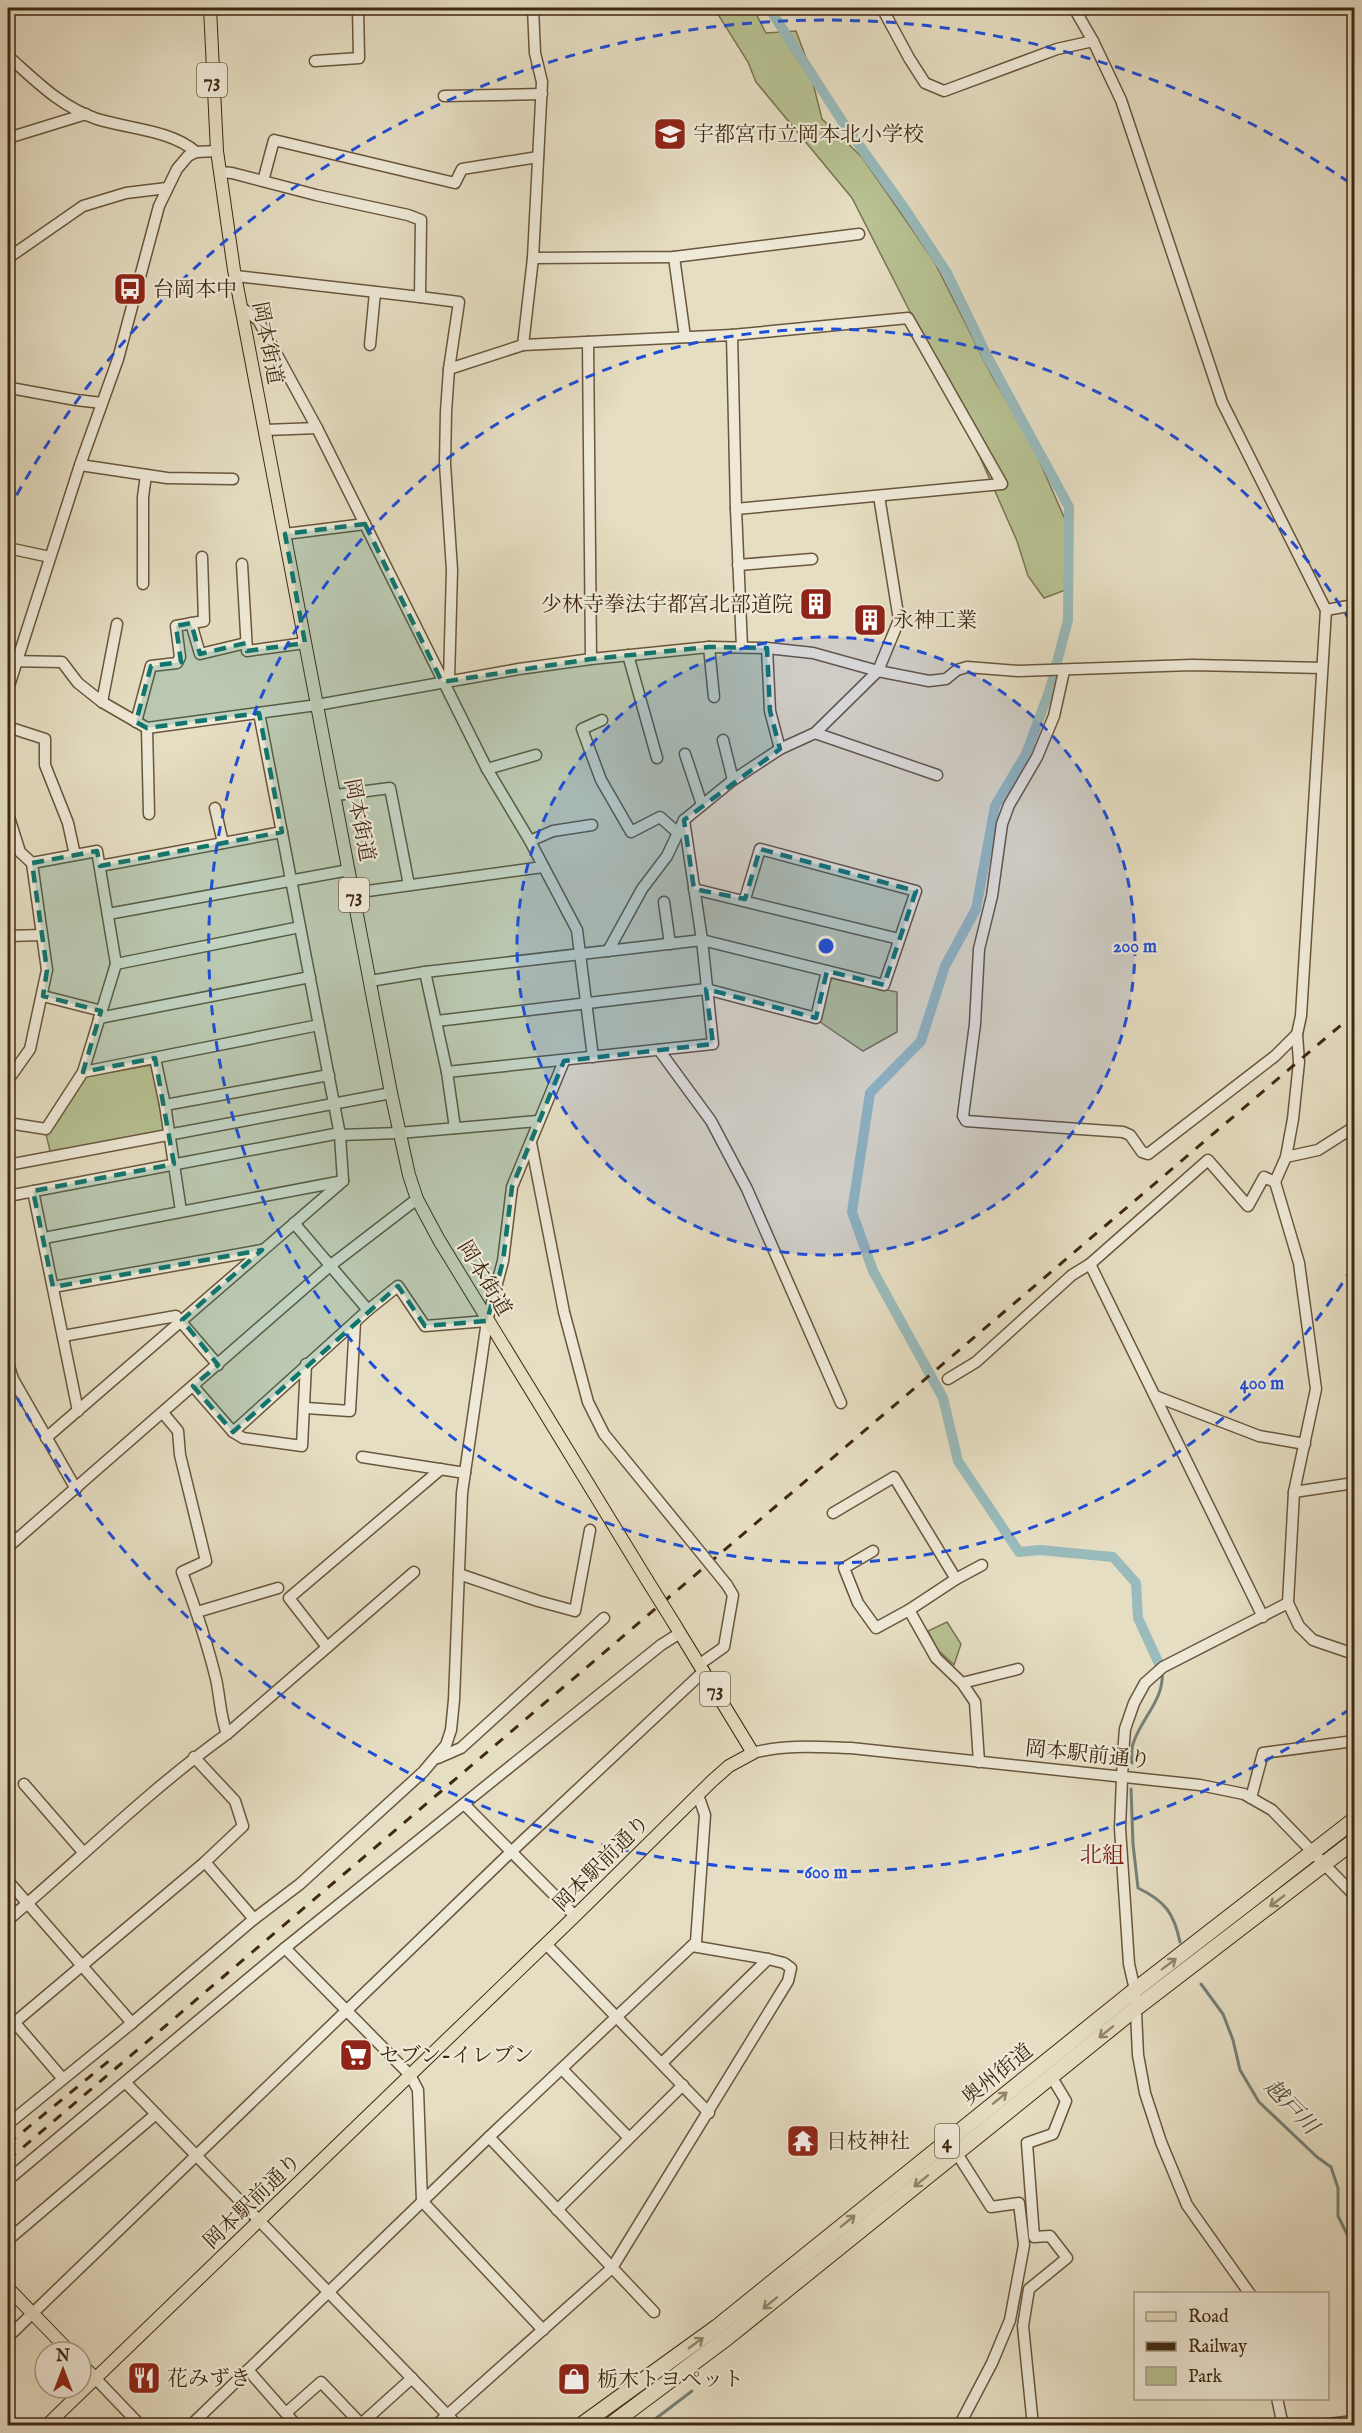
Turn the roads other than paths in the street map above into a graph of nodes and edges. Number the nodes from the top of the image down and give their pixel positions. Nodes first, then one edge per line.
1 (210, 8) edge
2 (358, 8) edge
3 (533, 8) edge
4 (882, 8) edge
5 (1074, 8) edge
6 (1093, 41) junction
7 (8, 56) edge
8 (315, 61) dead end
9 (542, 94) junction
10 (444, 96) dead end
11 (86, 114) junction
12 (8, 138) edge
13 (217, 151) junction
14 (196, 152) junction
15 (538, 157) junction
16 (220, 172) junction
17 (263, 181) junction
18 (167, 188) junction
19 (860, 234) dead end
20 (674, 257) junction
21 (8, 258) edge
22 (533, 258) junction
23 (236, 276) junction
24 (375, 292) junction
25 (420, 297) junction
26 (242, 308) junction
27 (732, 335) junction
28 (685, 337) junction
29 (588, 342) junction
30 (370, 345) dead end
31 (523, 345) junction
32 (449, 369) junction
33 (16, 389) dead end
34 (102, 403) junction
35 (317, 428) junction
36 (266, 429) junction
37 (80, 465) junction
38 (146, 475) junction
39 (233, 479) dead end
40 (879, 496) junction
41 (736, 509) junction
42 (365, 524) junction
43 (285, 534) junction
44 (8, 548) edge
45 (50, 557) junction
46 (202, 557) dead end
47 (812, 559) dead end
48 (242, 564) dead end
49 (738, 565) junction
50 (143, 584) dead end
51 (1354, 605) edge
52 (1326, 610) junction
53 (191, 623) junction
54 (117, 624) dead end
55 (246, 643) junction
56 (305, 643) junction
57 (709, 647) junction
58 (742, 647) junction
59 (767, 648) junction
60 (628, 655) junction
61 (591, 659) junction
62 (12, 661) edge
63 (1322, 668) junction
64 (878, 671) junction
65 (1062, 671) junction
66 (446, 681) junction
67 (8, 689) edge
68 (714, 697) dead end
69 (102, 702) junction
70 (317, 705) junction
71 (259, 712) junction
72 (602, 720) dead end
73 (136, 722) junction
74 (8, 727) edge
75 (147, 728) junction
76 (815, 733) junction
77 (723, 740) dead end
78 (780, 749) junction
79 (685, 754) dead end
80 (536, 755) dead end
81 (657, 758) dead end
82 (487, 769) junction
83 (937, 775) dead end
84 (733, 780) junction
85 (336, 795) junction
86 (702, 805) junction
87 (215, 808) dead end
88 (8, 814) edge
89 (148, 814) dead end
90 (684, 820) junction
91 (592, 825) dead end
92 (282, 832) junction
93 (678, 833) junction
94 (530, 841) junction
95 (223, 843) junction
96 (75, 855) junction
97 (32, 863) junction
98 (100, 866) junction
99 (543, 867) junction
100 (349, 870) junction
101 (291, 880) junction
102 (409, 885) junction
103 (694, 889) junction
104 (353, 892) junction
105 (745, 899) junction
106 (664, 902) dead end
107 (108, 914) junction
108 (300, 927) junction
109 (42, 935) junction
110 (8, 936) edge
111 (899, 939) junction
112 (702, 940) junction
113 (670, 944) junction
114 (608, 951) junction
115 (580, 955) junction
116 (116, 964) junction
117 (827, 971) junction
118 (425, 972) junction
119 (310, 978) junction
120 (370, 981) junction
121 (706, 989) junction
122 (43, 996) junction
123 (586, 1002) junction
124 (101, 1015) junction
125 (436, 1021) junction
126 (319, 1025) junction
127 (1297, 1034) junction
128 (659, 1050) junction
129 (593, 1057) junction
130 (156, 1058) junction
131 (564, 1061) junction
132 (83, 1072) junction
133 (447, 1072) junction
134 (329, 1075) junction
135 (8, 1080) edge
136 (391, 1093) junction
137 (165, 1105) junction
138 (334, 1105) junction
139 (538, 1121) junction
140 (8, 1123) edge
141 (1354, 1127) edge
142 (455, 1128) junction
143 (170, 1133) junction
144 (399, 1133) junction
145 (340, 1134) junction
146 (531, 1143) junction
147 (1286, 1157) junction
148 (174, 1164) junction
149 (8, 1165) edge
150 (343, 1181) junction
151 (1275, 1182) junction
152 (33, 1191) junction
153 (8, 1196) edge
154 (417, 1199) junction
155 (181, 1211) junction
156 (294, 1223) junction
157 (44, 1238) junction
158 (262, 1250) junction
159 (1090, 1264) junction
160 (331, 1265) junction
161 (53, 1287) junction
162 (368, 1310) junction
163 (182, 1320) junction
164 (487, 1321) junction
165 (355, 1322) junction
166 (63, 1336) junction
167 (8, 1363) edge
168 (306, 1364) junction
169 (218, 1365) junction
170 (948, 1379) dead end
171 (193, 1386) junction
172 (1155, 1396) junction
173 (841, 1403) dead end
174 (306, 1408) junction
175 (78, 1411) junction
176 (163, 1413) junction
177 (233, 1432) junction
178 (46, 1438) junction
179 (1305, 1444) junction
180 (362, 1457) dead end
181 (441, 1469) junction
182 (465, 1473) junction
183 (1354, 1484) edge
184 (76, 1489) junction
185 (1294, 1492) junction
186 (833, 1513) dead end
187 (590, 1530) dead end
188 (8, 1547) edge
189 (873, 1551) dead end
190 (982, 1565) dead end
191 (414, 1572) dead end
192 (459, 1574) junction
193 (956, 1579) junction
194 (278, 1588) dead end
195 (1288, 1603) junction
196 (909, 1610) junction
197 (197, 1612) junction
198 (1263, 1617) junction
199 (604, 1618) dead end
200 (678, 1629) junction
201 (327, 1647) junction
202 (1354, 1654) edge
203 (702, 1668) junction
204 (1018, 1669) dead end
205 (962, 1683) junction
206 (227, 1734) junction
207 (1354, 1741) edge
208 (753, 1753) junction
209 (194, 1757) junction
210 (436, 1758) junction
211 (979, 1762) junction
212 (1124, 1777) junction
213 (24, 1784) dead end
214 (698, 1795) junction
215 (1251, 1798) junction
216 (464, 1804) junction
217 (1354, 1820) edge
218 (1354, 1840) edge
219 (512, 1851) junction
220 (83, 1852) junction
221 (1319, 1859) junction
222 (205, 1862) junction
223 (8, 1881) edge
224 (1354, 1895) edge
225 (27, 1903) junction
226 (575, 1916) junction
227 (8, 1920) edge
228 (254, 1920) junction
229 (546, 1944) junction
230 (692, 1946) junction
231 (285, 1948) junction
232 (768, 1959) junction
233 (82, 1965) junction
234 (1135, 1990) junction
235 (1135, 2009) junction
236 (347, 2011) junction
237 (618, 2017) junction
238 (132, 2024) junction
239 (11, 2026) edge
240 (662, 2063) junction
241 (562, 2070) junction
242 (410, 2075) junction
243 (1051, 2076) junction
244 (63, 2079) junction
245 (126, 2083) junction
246 (683, 2085) junction
247 (709, 2113) junction
248 (156, 2114) junction
249 (8, 2124) edge
250 (489, 2137) junction
251 (629, 2138) junction
252 (956, 2152) junction
253 (196, 2157) junction
254 (8, 2180) edge
255 (422, 2201) junction
256 (557, 2210) junction
257 (260, 2220) junction
258 (8, 2240) edge
259 (612, 2268) junction
260 (8, 2288) edge
261 (1249, 2292) edge
262 (329, 2293) junction
263 (654, 2312) dead end
264 (32, 2313) junction
265 (543, 2330) junction
266 (8, 2337) edge
267 (58, 2340) edge
268 (248, 2370) junction
269 (93, 2376) edge
270 (412, 2378) junction
271 (96, 2379) junction
272 (1277, 2400) edge
273 (286, 2413) junction
274 (447, 2414) junction
275 (1354, 2421) edge
276 (46, 2426) edge
277 (141, 2426) edge
278 (190, 2426) edge
279 (297, 2426) edge
280 (435, 2426) edge
281 (458, 2426) edge
282 (580, 2426) edge
283 (609, 2426) edge
284 (959, 2426) edge
285 (1033, 2426) edge
286 (1283, 2426) edge
287 (1311, 2426) edge

1 - 13 main road, 岡本街道 / 73
2 - 8 street
3 - 9 street
4 - 6 street
5 - 6 street
6 - 52 street
7 - 11 street
9 - 10 street
9 - 15 street
11 - 12 street
11 - 14 street
13 - 14 street
13 - 16 main road, 岡本街道 / 73
14 - 18 street
15 - 17 street
15 - 22 street
16 - 17 street
16 - 23 main road, 岡本街道 / 73
17 - 25 street
18 - 21 street
18 - 34 street
19 - 20 street
20 - 22 street
20 - 28 street
22 - 31 street
23 - 24 street
23 - 26 main road, 岡本街道 / 73
24 - 25 street
24 - 30 street
25 - 32 street
26 - 35 street
26 - 36 main road, 岡本街道 / 73
27 - 28 street
27 - 40 street
27 - 41 street
28 - 29 street
29 - 31 street
29 - 61 street
31 - 32 street
32 - 66 street
33 - 34 street
34 - 37 street
35 - 36 street
35 - 42 street
36 - 43 main road, 岡本街道 / 73
37 - 38 street
37 - 45 street
38 - 39 street
38 - 50 street
40 - 41 street
40 - 64 street
41 - 49 street
42 - 43 street
42 - 66 street
43 - 56 main road, 岡本街道 / 73
44 - 45 street
45 - 62 street
46 - 53 street
47 - 49 street
48 - 55 street
49 - 58 street
51 - 52 street
52 - 63 street
53 - 55 street
53 - 73 street
54 - 69 street
55 - 56 street
56 - 70 main road, 岡本街道 / 73
57 - 58 street
57 - 60 street
57 - 68 street
58 - 59 street
59 - 64 street
59 - 78 street
60 - 61 street
60 - 81 street
61 - 66 street
62 - 67 street
62 - 69 street
63 - 65 street
63 - 127 street
64 - 65 street
64 - 76 street
65 - 127 street
66 - 70 street
66 - 82 street
69 - 73 street
70 - 71 street
70 - 85 main road, 岡本街道 / 73
71 - 75 street
71 - 92 street
72 - 93 street
73 - 75 street
74 - 96 street
75 - 89 street
76 - 78 street
76 - 83 street
77 - 84 street
78 - 84 street
79 - 86 street
80 - 82 street
82 - 94 street
84 - 86 street
85 - 100 main road, 岡本街道 / 73
85 - 102 street
86 - 90 street
87 - 95 street
88 - 97 street
90 - 93 street
90 - 103 street
91 - 94 street
92 - 95 street
92 - 101 street
93 - 114 street
94 - 99 street
95 - 98 street
96 - 97 street
96 - 98 street
97 - 109 street
98 - 107 street
99 - 102 street
99 - 115 street
100 - 101 street
100 - 104 main road, 岡本街道 / 73
101 - 107 street
101 - 108 street
102 - 104 street
103 - 105 street
103 - 112 street
104 - 120 main road, 岡本街道 / 73
105 - 111 street
105 - 111 street
106 - 113 street
107 - 116 street
108 - 116 street
108 - 119 street
109 - 110 street
109 - 122 street
111 - 117 street
112 - 113 street
112 - 117 street
112 - 121 street
113 - 114 street
114 - 115 street
115 - 118 street
115 - 123 street
116 - 124 street
117 - 121 street
118 - 120 street
118 - 125 street
119 - 124 street
119 - 126 street
120 - 136 main road, 岡本街道 / 73
121 - 123 street
121 - 128 street
122 - 124 street
122 - 135 street
123 - 125 street
123 - 129 street
124 - 132 street
125 - 133 street
126 - 130 street
126 - 134 street
127 - 147 street
128 - 129 street
128 - 173 street
129 - 131 street
130 - 132 street
130 - 137 street
131 - 133 street
131 - 139 street
132 - 140 street
133 - 142 street
134 - 137 street
134 - 138 street
136 - 138 street
136 - 144 main road, 岡本街道 / 73
137 - 143 street
138 - 143 street
138 - 145 street
139 - 142 street
139 - 146 street
141 - 147 street
142 - 144 street
143 - 148 street
143 - 149 street
144 - 145 street
144 - 154 main road, 岡本街道 / 73
145 - 148 street
145 - 150 street
146 - 164 street
146 - 203 street, bridge
147 - 151 street
148 - 152 street
148 - 155 street
150 - 155 street
150 - 156 street
151 - 159 street
151 - 179 street
152 - 153 street
152 - 157 street
154 - 160 street
154 - 164 main road, 岡本街道 / 73
155 - 157 street
156 - 158 street
156 - 160 street
157 - 161 street
158 - 161 street
158 - 163 street
159 - 170 street
159 - 172 street
160 - 162 street
160 - 169 street
161 - 166 street
162 - 164 street
162 - 165 street
163 - 166 street
163 - 169 street
163 - 175 street
164 - 182 street
164 - 200 main road, 岡本街道 / 73, bridge
165 - 168 street
165 - 174 street
166 - 175 street
167 - 178 street
168 - 174 street
168 - 177 street
169 - 171 street
171 - 176 street
171 - 177 street
172 - 179 street
172 - 198 street
174 - 177 street
175 - 178 street
176 - 184 street
176 - 197 street
178 - 184 street
179 - 185 street
180 - 181 street
181 - 182 street
181 - 201 street
182 - 192 street
183 - 185 street
184 - 188 street
185 - 195 street
186 - 193 street
187 - 192 street
189 - 196 street
190 - 193 street
191 - 201 street
192 - 210 street
193 - 196 street
194 - 197 street
195 - 198 street
195 - 202 street
196 - 205 street
197 - 206 street
198 - 212 street
199 - 210 street
200 - 203 main road, 73
200 - 216 street
201 - 206 street
203 - 208 main road, 73
203 - 219 street
204 - 205 street
205 - 211 street
206 - 209 street
207 - 215 street
208 - 211 street, 岡本駅前通り
208 - 214 main road, 岡本駅前通り
209 - 220 street
209 - 222 street
210 - 228 street
211 - 212 street, 岡本駅前通り
212 - 215 street, 岡本駅前通り
212 - 234 street
213 - 220 street
214 - 226 main road, 岡本駅前通り
214 - 230 street
215 - 221 street, 岡本駅前通り
216 - 219 street
216 - 231 street
217 - 221 highway, 奥州街道 / 4
218 - 221 highway, 奥州街道 / 4
219 - 226 street
219 - 236 street
220 - 225 street
221 - 224 street, 岡本駅前通り
234 -> 221 highway, 奥州街道 / 4
221 -> 235 highway, 奥州街道 / 4
222 - 228 street
222 - 233 street
223 - 225 street
225 - 227 street
225 - 233 street
226 - 229 main road, 岡本駅前通り
228 - 238 street
229 - 237 street
229 - 242 main road, 岡本駅前通り
230 - 232 street
230 - 237 street
231 - 236 street
231 - 245 street
232 - 240 street
232 - 247 street
233 - 238 street
233 - 239 street
234 - 235 street
282 -> 234 highway, 奥州街道 / 4
235 -> 243 highway, 奥州街道 / 4
235 - 261 street
236 - 242 street
236 - 253 street
237 - 240 street
237 - 241 street
238 - 244 street
239 - 244 street
240 - 246 street
241 - 250 street
241 - 251 street
242 - 255 street
242 - 257 main road, 岡本駅前通り
243 - 252 highway, 奥州街道 / 4
243 - 285 street
244 - 249 street
245 - 248 street
245 - 254 street
246 - 247 street
246 - 251 street
247 - 259 street
248 - 253 street
248 - 258 street
250 - 255 street
250 - 256 street
251 - 256 street
252 -> 283 highway, 奥州街道 / 4
252 - 284 street
253 - 257 street
253 - 264 street
255 - 262 street
255 - 265 street
256 - 259 street
257 - 262 street
257 - 271 main road, 岡本駅前通り
259 - 263 street
259 - 265 street
260 - 264 main road
262 - 268 street
262 - 270 street
264 - 266 street
264 - 267 main road
265 - 274 street
268 - 273 street
268 - 278 street
269 - 271 main road
270 - 273 street
270 - 274 street
271 - 276 main road, 岡本駅前通り
271 - 277 street
272 - 286 street
273 - 279 street
274 - 280 street
274 - 281 street
275 - 287 street

